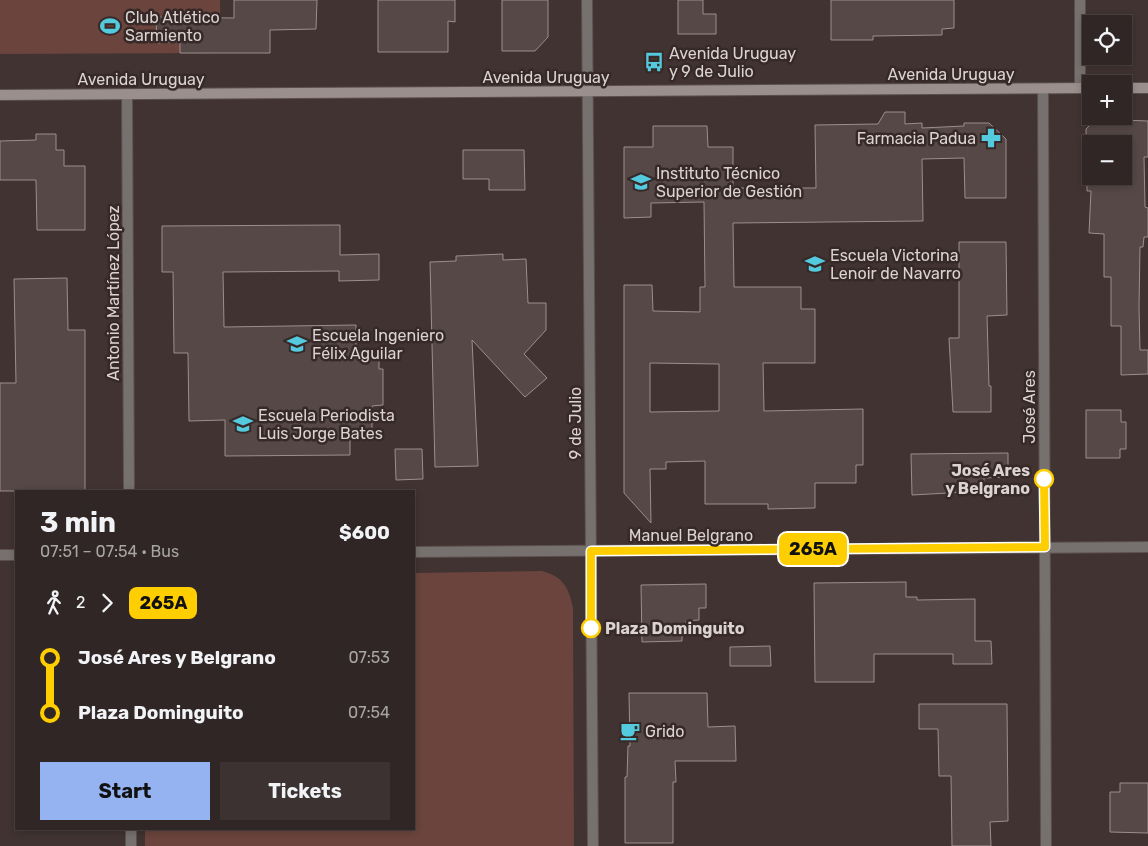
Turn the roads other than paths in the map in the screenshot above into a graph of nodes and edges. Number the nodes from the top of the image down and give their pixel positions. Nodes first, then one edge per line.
1 (587, 0) edge
2 (1080, 0) edge
3 (1080, 88) joint
4 (1132, 88) edge
5 (1148, 88) edge
6 (1043, 89) junction
7 (588, 91) junction
8 (127, 94) junction
9 (0, 95) edge
10 (129, 490) edge
11 (1045, 547) junction
12 (1148, 547) edge
13 (591, 551) junction
14 (415, 552) edge
15 (0, 555) edge
16 (15, 555) edge
17 (131, 830) edge
18 (131, 846) edge
19 (593, 846) edge
20 (1046, 846) edge

1 - 7 street, 9 de Julio
2 - 3 street
3 - 6 main road, Avenida Uruguay
4 - 5 main road
6 - 7 main road, Avenida Uruguay
6 - 11 street, José Ares
7 - 8 main road, Avenida Uruguay
7 - 13 street, 9 de Julio
8 - 9 main road, Avenida Uruguay
8 - 10 street, Antonio Martínez López
11 - 12 street, Manuel Belgrano
11 - 13 street, Manuel Belgrano
11 - 20 street, José Ares
13 - 14 street, Manuel Belgrano
13 - 19 street, 9 de Julio
15 - 16 street
17 - 18 street

